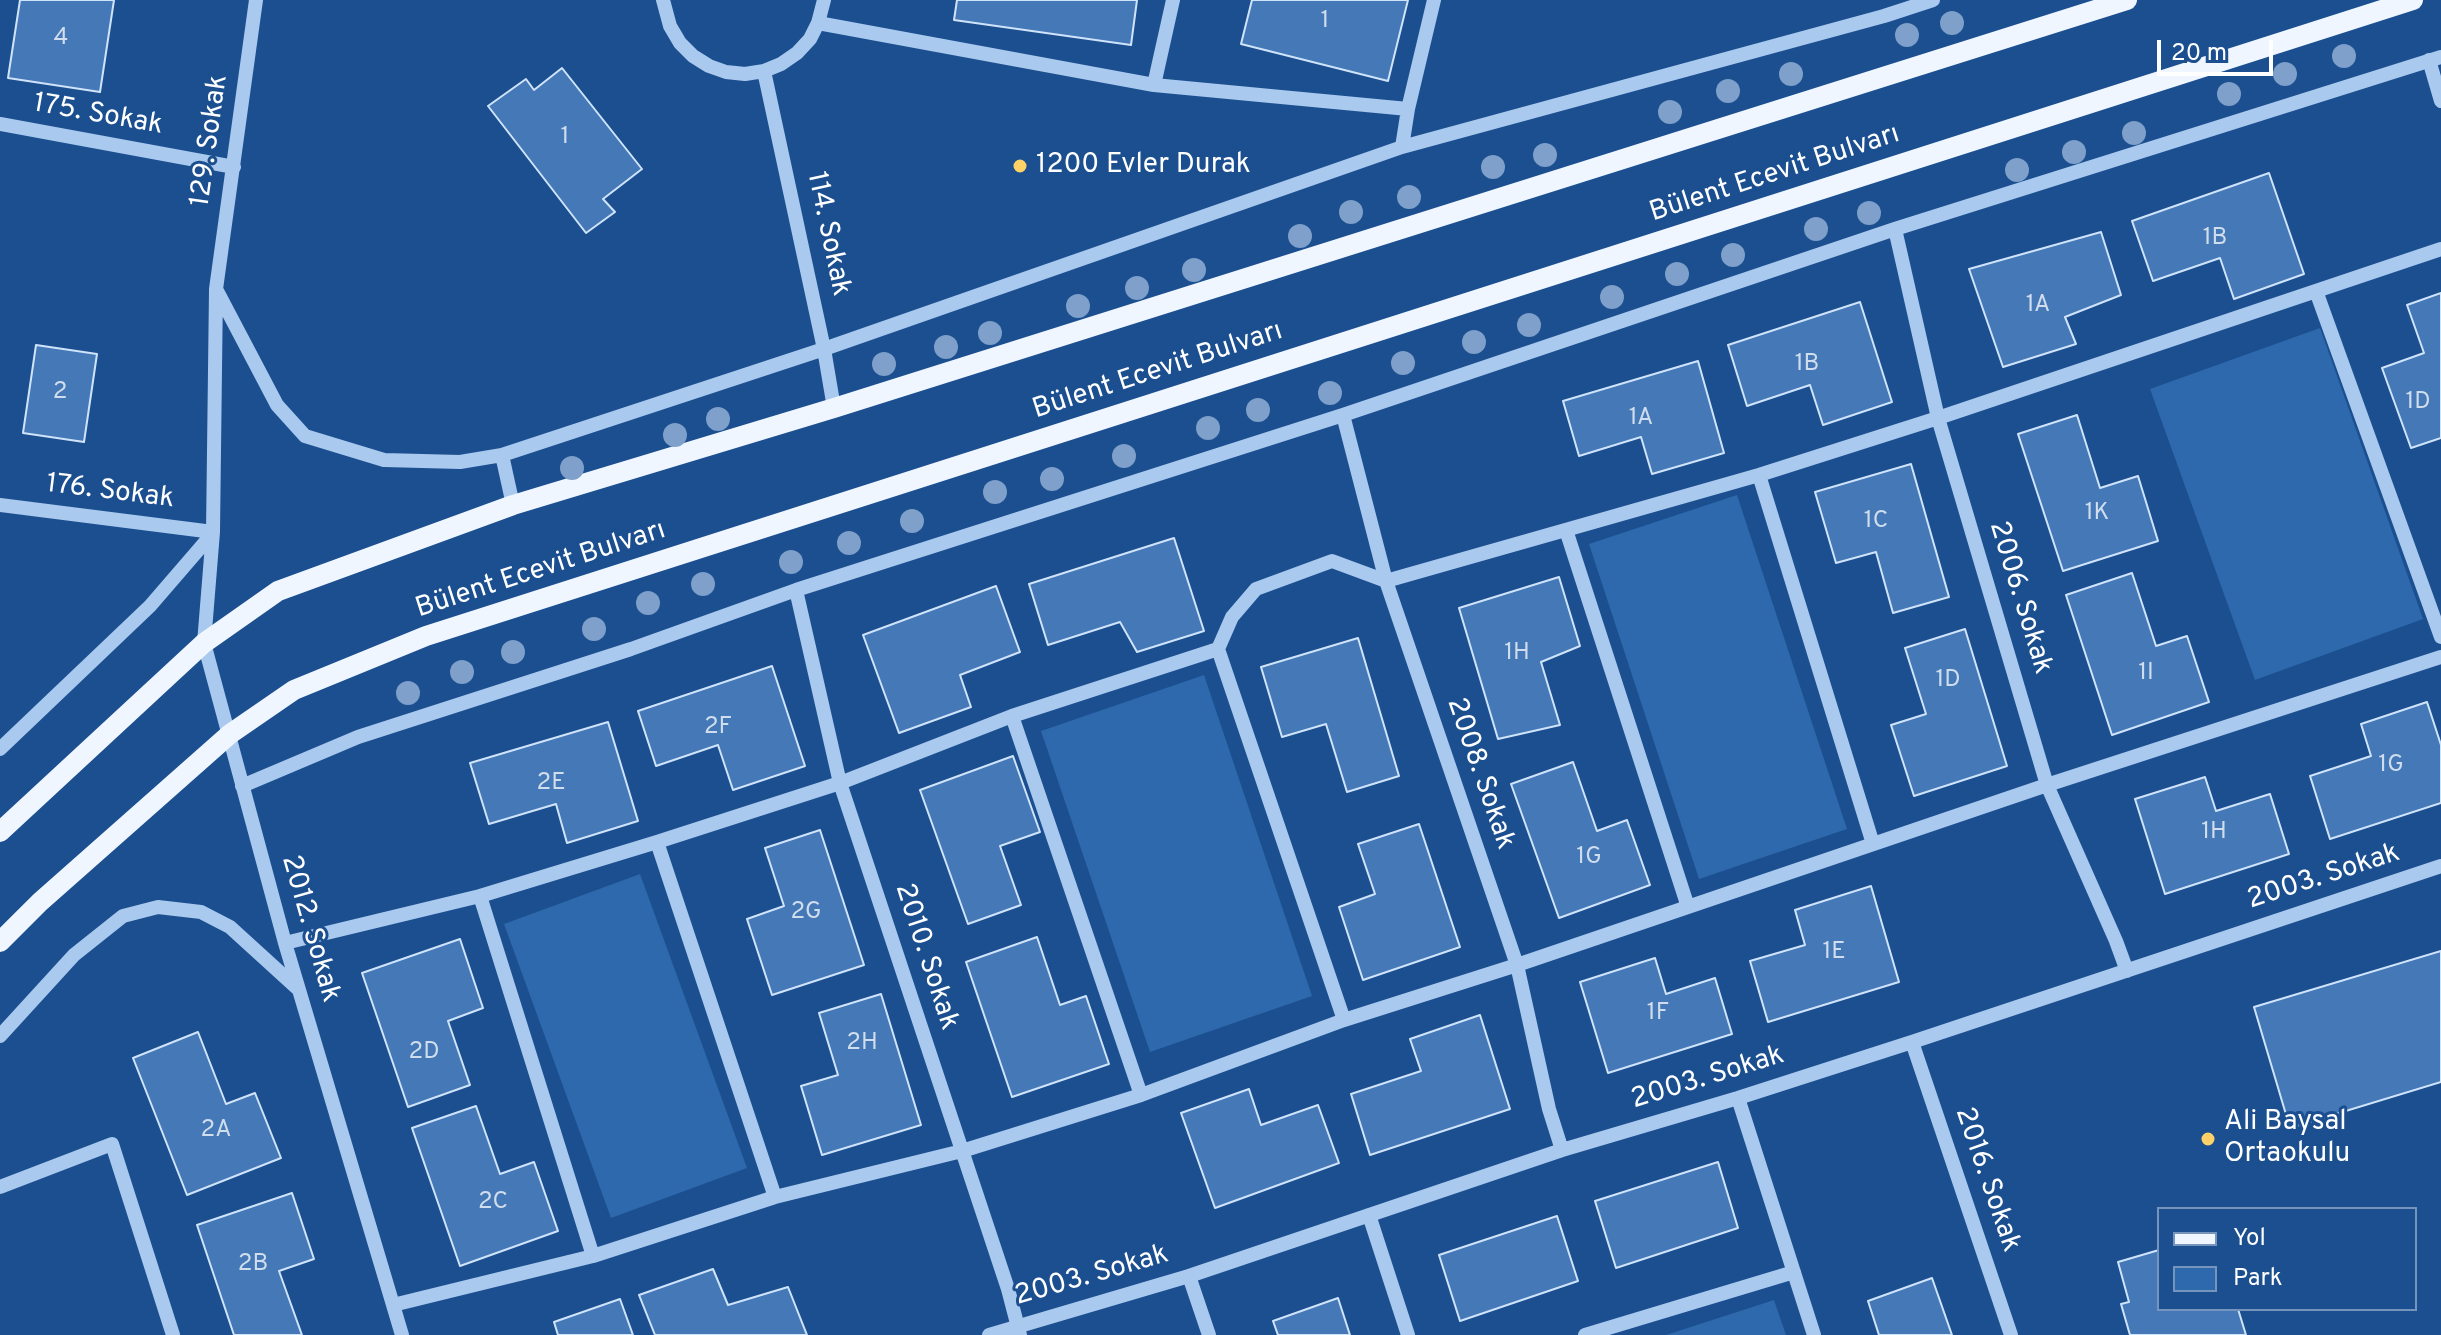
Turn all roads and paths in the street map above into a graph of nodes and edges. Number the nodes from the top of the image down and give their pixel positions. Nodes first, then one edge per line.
1 (256, 0) edge
2 (663, 0) edge
3 (824, 0) edge
4 (1173, 0) edge
5 (1434, 0) edge
6 (1888, 0) edge
7 (1933, 0) edge
8 (2127, 0) edge
9 (2413, 0) edge
10 (1884, 16) junction
11 (818, 23) junction
12 (2435, 58) edge
13 (764, 71) junction
14 (1154, 85) junction
15 (2441, 101) edge
16 (1408, 109) junction
17 (0, 124) edge
18 (1402, 147) junction
19 (234, 167) junction
20 (1895, 229) junction
21 (2441, 249) edge
22 (216, 289) junction
23 (2316, 291) junction
24 (824, 349) junction
25 (834, 408) junction
26 (1343, 415) junction
27 (1938, 418) junction
28 (502, 455) junction
29 (1759, 475) junction
30 (0, 505) edge
31 (513, 505) junction
32 (1566, 530) junction
33 (213, 532) junction
34 (1386, 581) junction
35 (796, 590) junction
36 (2441, 637) edge
37 (204, 643) junction
38 (1218, 649) junction
39 (2441, 657) edge
40 (1012, 716) junction
41 (230, 734) junction
42 (0, 749) edge
43 (840, 783) junction
44 (2047, 785) junction
45 (242, 786) junction
46 (0, 832) edge
47 (657, 842) junction
48 (1873, 844) junction
49 (2441, 866) edge
50 (480, 896) junction
51 (1688, 907) junction
52 (0, 942) edge
53 (285, 943) junction
54 (1517, 965) junction
55 (2127, 971) junction
56 (299, 989) junction
57 (1344, 1020) junction
58 (0, 1036) edge
59 (1912, 1042) junction
60 (1141, 1095) junction
61 (1738, 1098) junction
62 (1562, 1150) junction
63 (962, 1151) junction
64 (0, 1187) edge
65 (775, 1197) junction
66 (1369, 1215) junction
67 (593, 1256) junction
68 (1794, 1272) junction
69 (1189, 1276) junction
70 (393, 1305) junction
71 (1019, 1330) edge
72 (173, 1335) edge
73 (402, 1335) edge
74 (989, 1335) edge
75 (1209, 1335) edge
76 (1408, 1335) edge
77 (1585, 1335) edge
78 (1814, 1335) edge
79 (2011, 1335) edge

1 - 19 street, 129. Sokak
2 - 13 street
3 - 11 street
4 - 14 street
5 - 16 street
6 - 10 street
7 - 10 street
8 - 25 main road
9 - 41 main road, Bülent Ecevit Bulvarı
10 - 18 street
11 - 13 street
11 - 14 street
12 - 15 street
12 - 20 street
13 - 24 street, 114. Sokak
14 - 16 street
16 - 18 street
17 - 19 street, 175. Sokak
18 - 24 street
19 - 22 street, 129. Sokak
20 - 26 street
20 - 27 street, 2006. Sokak
21 - 23 street
22 - 28 street
22 - 33 street, 129. Sokak
23 - 27 street
23 - 36 street
24 - 25 street, 114. Sokak
24 - 28 street
25 - 31 main road
26 - 34 street, 2008. Sokak
26 - 35 street
27 - 29 street
27 - 44 street, 2006. Sokak
28 - 31 street
29 - 32 street
29 - 48 street
30 - 33 street, 176. Sokak
31 - 37 main road
32 - 34 street
32 - 51 street
33 - 37 street, 2012. Sokak
33 - 42 street
34 - 38 street
34 - 54 street, 2008. Sokak
35 - 43 street, 2010. Sokak
35 - 45 street
37 - 41 street, 2012. Sokak
37 - 46 main road
38 - 40 street
38 - 57 street
39 - 44 street
40 - 43 street
40 - 60 street
41 - 45 street, 2012. Sokak
41 - 52 main road, Bülent Ecevit Bulvarı
43 - 47 street
43 - 63 street, 2010. Sokak
44 - 48 street
44 - 55 street, 2006. Sokak
45 - 53 street, 2012. Sokak
47 - 50 street
47 - 65 street
48 - 51 street
49 - 55 street, 2003. Sokak
50 - 53 street
50 - 67 street
51 - 54 street
53 - 56 street, 2012. Sokak
54 - 57 street
54 - 62 street, 2008. Sokak
55 - 59 street, 2003. Sokak
56 - 58 street
56 - 70 street, 2012. Sokak
57 - 60 street
59 - 61 street, 2003. Sokak
59 - 79 street, 2016. Sokak
60 - 63 street
61 - 62 street, 2003. Sokak
61 - 68 street
62 - 66 street, 2003. Sokak
63 - 65 street
63 - 71 street, 2010. Sokak
64 - 72 street
65 - 67 street
66 - 69 street, 2003. Sokak
66 - 76 street
67 - 70 street
68 - 77 street
68 - 78 street
69 - 71 street, 2003. Sokak
69 - 75 street
70 - 73 street, 2012. Sokak
71 - 74 street, 2003. Sokak

